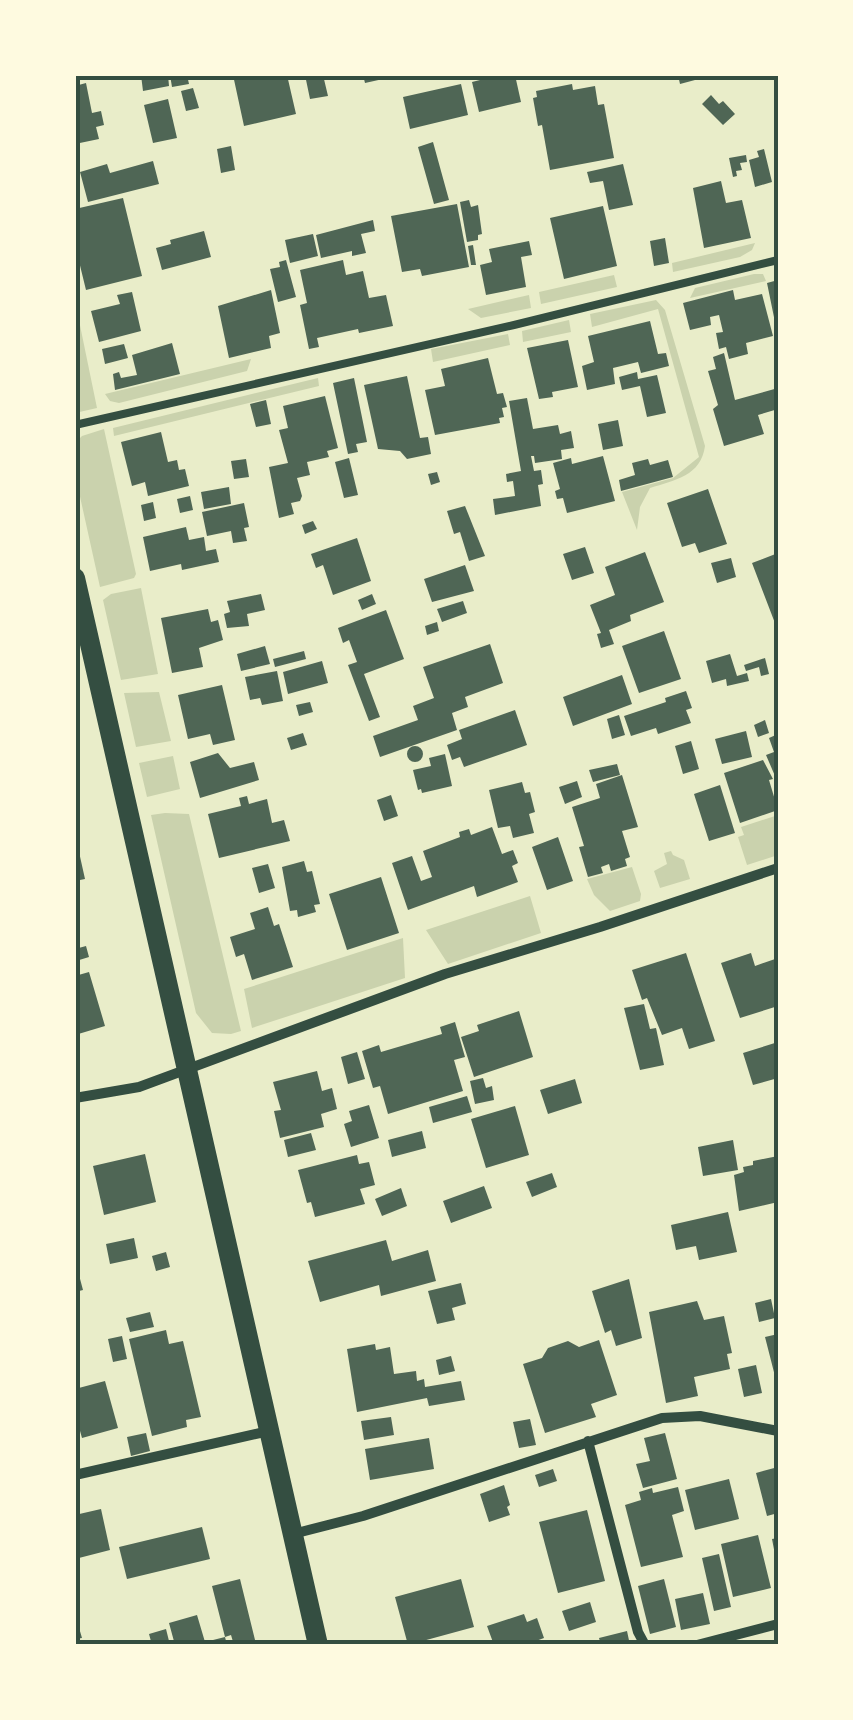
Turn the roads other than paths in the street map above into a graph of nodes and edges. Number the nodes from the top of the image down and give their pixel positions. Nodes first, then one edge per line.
1 (778, 260) edge
2 (75, 424) edge
3 (75, 578) edge
4 (80, 628) edge
5 (778, 868) edge
6 (188, 1068) junction
7 (75, 1098) edge
8 (270, 1431) junction
9 (778, 1431) edge
10 (588, 1441) junction
11 (75, 1475) edge
12 (293, 1534) junction
13 (778, 1624) edge
14 (318, 1645) edge
15 (646, 1645) edge
16 (697, 1645) edge

1 - 2 lane
3 - 4 main road
4 - 6 main road
5 - 6 street
6 - 7 street
6 - 8 main road
8 - 11 street
8 - 12 main road
9 - 10 street
10 - 12 street
10 - 15 street
12 - 14 main road
13 - 16 street

